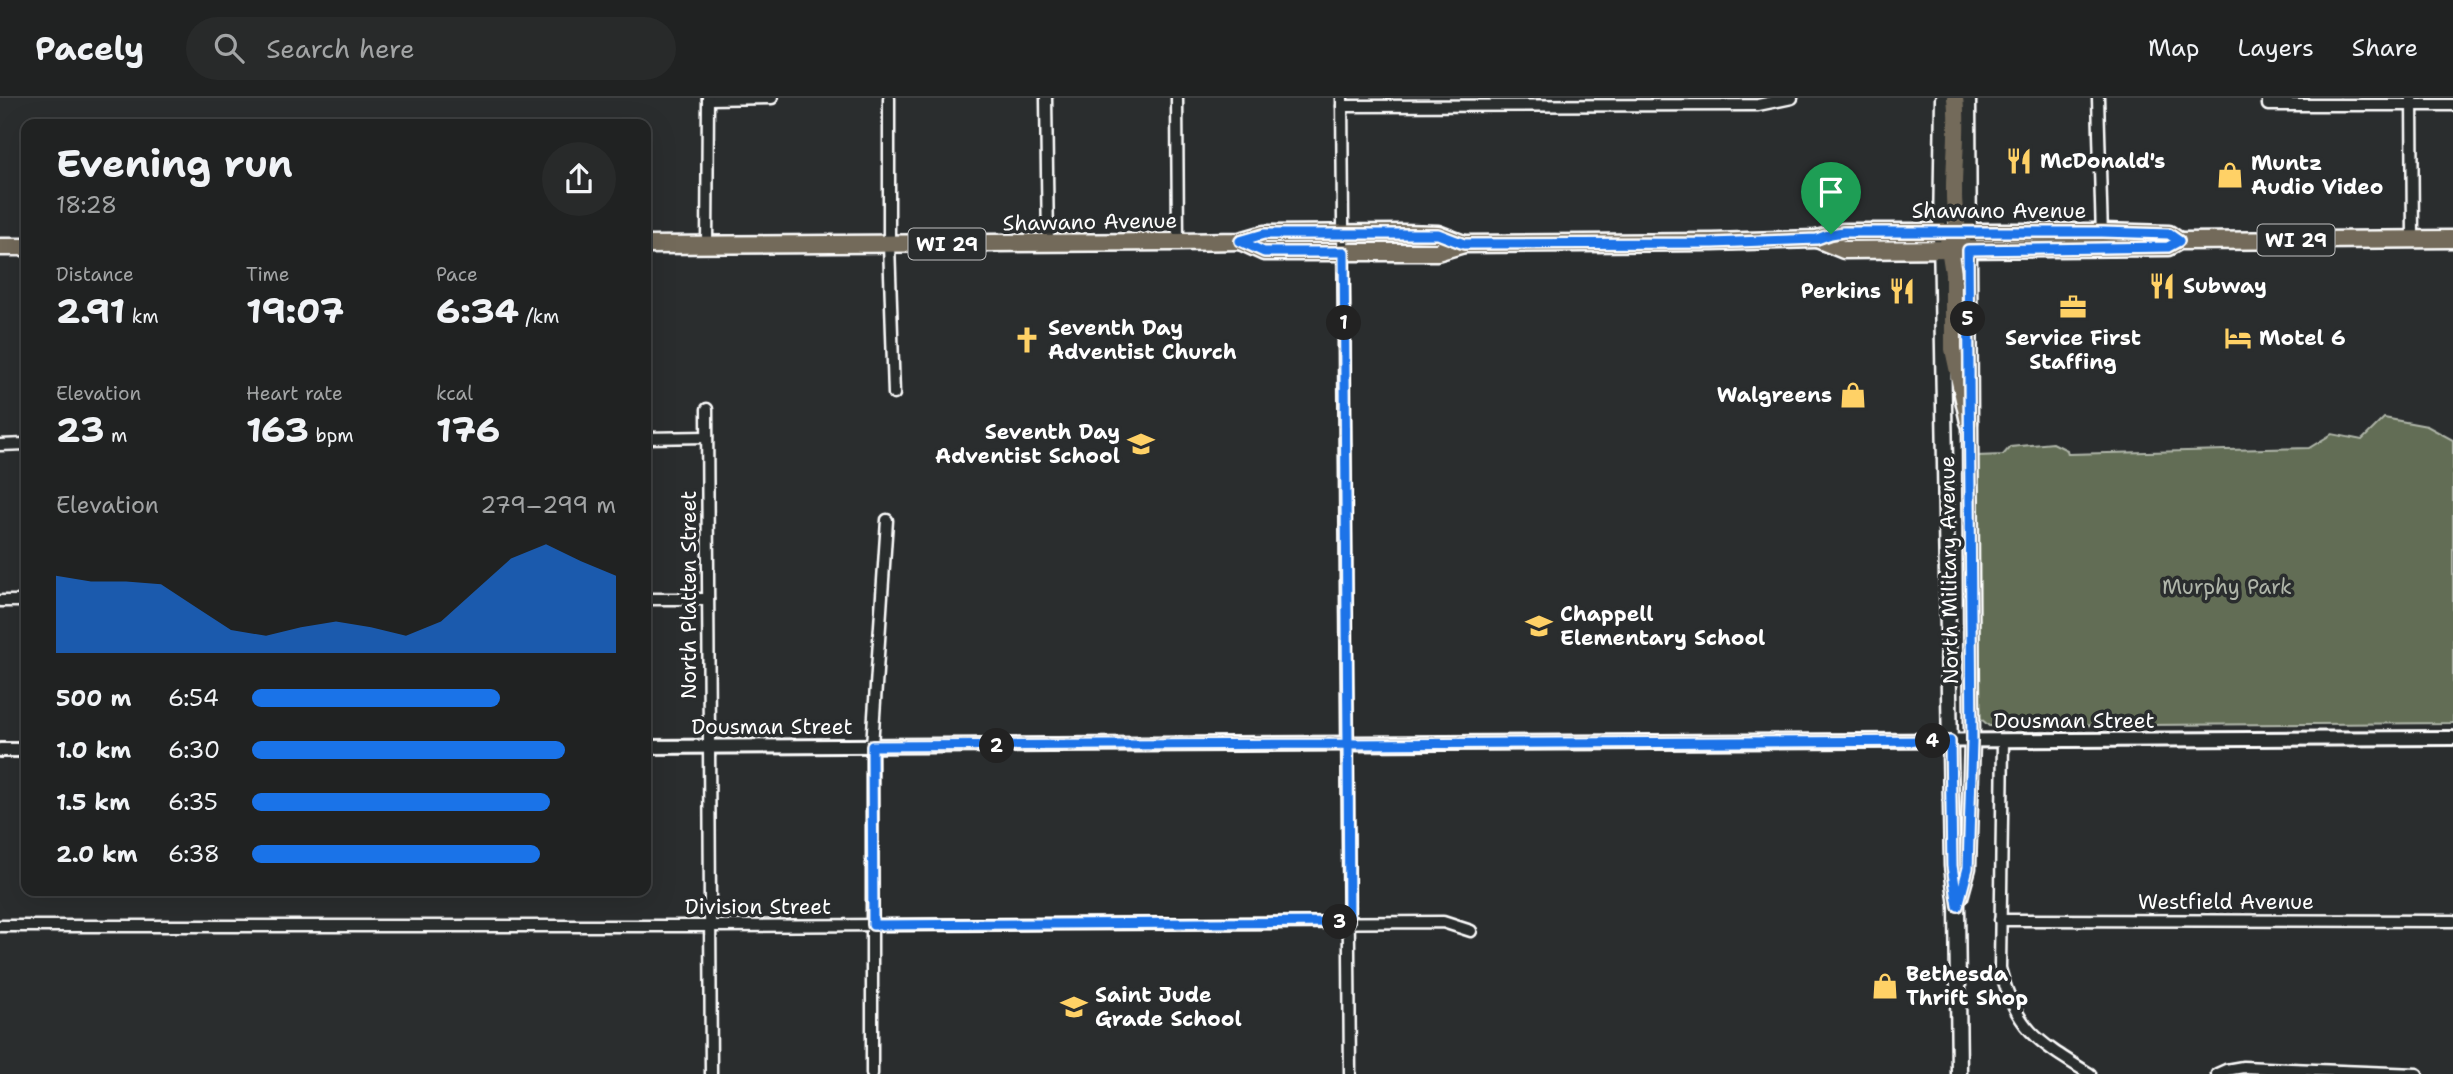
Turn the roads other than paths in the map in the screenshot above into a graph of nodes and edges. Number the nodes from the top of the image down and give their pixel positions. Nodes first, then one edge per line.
1 (772, 98) edge
2 (890, 98) edge
3 (1046, 98) edge
4 (1178, 98) edge
5 (1792, 98) edge
6 (1943, 98) edge
7 (1955, 98) edge
8 (1968, 98) edge
9 (2098, 98) edge
10 (708, 99) edge
11 (1342, 102) edge
12 (2268, 102) edge
13 (2412, 102) edge
14 (2453, 105) edge
15 (1956, 232) junction
16 (1344, 234) junction
17 (1817, 239) junction
18 (2413, 239) junction
19 (2453, 239) edge
20 (2102, 240) junction
21 (1240, 241) junction
22 (1178, 242) junction
23 (889, 244) junction
24 (1048, 244) junction
25 (1464, 244) junction
26 (651, 245) edge
27 (707, 245) junction
28 (0, 247) edge
29 (21, 247) edge
30 (1968, 250) junction
31 (1946, 251) junction
32 (1344, 252) junction
33 (894, 394) dead end
34 (707, 409) dead end
35 (1969, 422) junction
36 (707, 437) junction
37 (651, 438) edge
38 (0, 444) edge
39 (21, 444) edge
40 (887, 520) dead end
41 (651, 599) edge
42 (708, 599) junction
43 (0, 601) edge
44 (21, 601) edge
45 (2453, 738) edge
46 (1950, 741) junction
47 (1972, 741) junction
48 (2003, 741) junction
49 (1348, 744) junction
50 (872, 746) junction
51 (651, 747) edge
52 (709, 747) junction
53 (0, 750) edge
54 (21, 750) edge
55 (1958, 906) junction
56 (2000, 920) junction
57 (2453, 921) edge
58 (1349, 922) junction
59 (873, 925) junction
60 (0, 926) edge
61 (710, 926) junction
62 (1471, 931) dead end
63 (711, 1074) edge
64 (872, 1074) edge
65 (1350, 1074) edge
66 (1959, 1074) edge
67 (2090, 1074) edge
68 (2217, 1074) edge
69 (2417, 1074) edge

1 - 10 street
2 - 23 street
3 - 24 street
4 - 22 street
5 - 11 street
6 - 15 main road
7 - 15 main road
8 - 15 main road
9 - 20 street
10 - 27 street
11 - 16 street
12 - 13 street
13 - 14 street
13 - 18 street
15 - 17 main road, Shawano Avenue / WI 29
15 - 20 main road, Shawano Avenue / WI 29
15 - 30 main road
15 - 31 main road
16 - 21 main road, Shawano Avenue / WI 29
16 - 25 main road, Shawano Avenue / WI 29
16 - 32 street
17 - 25 main road, Shawano Avenue / WI 29
17 - 31 main road, Shawano Avenue / WI 29
18 - 19 main road, Shawano Avenue / WI 29
18 - 20 main road, Shawano Avenue / WI 29
20 - 30 main road, Shawano Avenue / WI 29
21 - 22 main road, Shawano Avenue / WI 29
21 - 32 main road, Shawano Avenue / WI 29
22 - 24 main road, Shawano Avenue / WI 29
23 - 24 main road, Shawano Avenue / WI 29
23 - 27 main road, Shawano Avenue / WI 29
23 - 33 street
25 - 32 main road, Shawano Avenue / WI 29
26 - 27 main road, Shawano Avenue / WI 29
28 - 29 main road
30 - 31 main road, Shawano Avenue / WI 29
30 - 35 main road, North Military Avenue
31 - 35 main road
31 - 46 main road, North Military Avenue
32 - 49 street
34 - 36 street, North Platten Street
35 - 47 main road, North Military Avenue
36 - 37 street
36 - 42 street, North Platten Street
38 - 39 street
40 - 50 street
41 - 42 street
42 - 52 street, North Platten Street
43 - 44 street
45 - 48 street, Dousman Street
46 - 47 street, Dousman Street
46 - 49 street, Dousman Street
46 - 55 main road, North Military Avenue
47 - 48 street, Dousman Street
47 - 55 main road, North Military Avenue
48 - 56 street
49 - 50 street, Dousman Street
49 - 58 street
50 - 52 street, Dousman Street
50 - 59 street
51 - 52 street, Dousman Street
52 - 61 street, North Platten Street
53 - 54 street
55 - 66 main road, North Military Avenue
56 - 57 street, Westfield Avenue
56 - 67 street
58 - 59 street, Division Street
58 - 62 street, Division Street
58 - 65 street
59 - 61 street, Division Street
59 - 64 street
60 - 61 street, Division Street
61 - 63 street, North Platten Street
68 - 69 street

